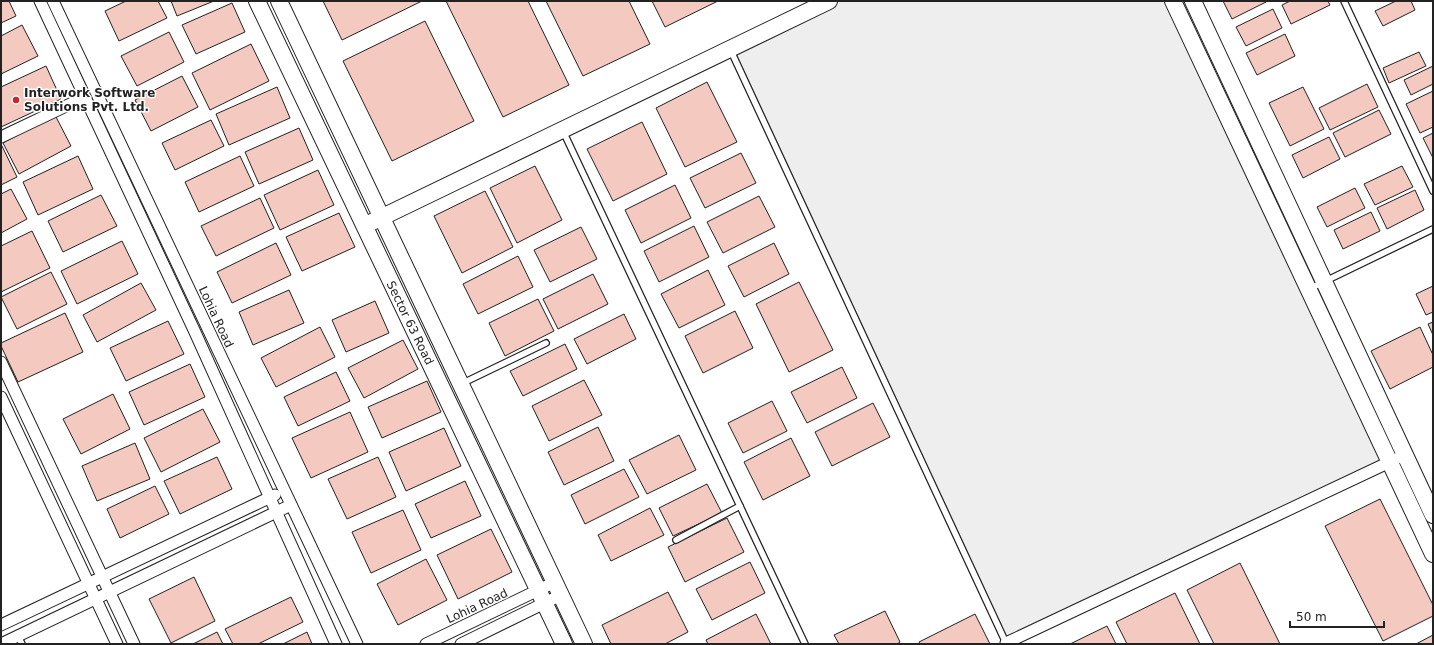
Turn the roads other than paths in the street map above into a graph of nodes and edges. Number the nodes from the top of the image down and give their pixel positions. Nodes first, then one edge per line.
1 (40, 1) edge
2 (53, 1) edge
3 (257, 1) edge
4 (279, 1) edge
5 (829, 1) edge
6 (1173, 1) edge
7 (1193, 1) edge
8 (1344, 1) edge
9 (730, 49) junction
10 (85, 97) junction
11 (562, 129) junction
12 (1, 137) edge
13 (1433, 191) edge
14 (381, 217) junction
15 (363, 226) junction
16 (1433, 229) edge
17 (1324, 282) junction
18 (1309, 289) junction
19 (546, 343) dead end
20 (1, 362) edge
21 (4, 373) edge
22 (461, 384) junction
23 (1, 397) edge
24 (1405, 455) junction
25 (1390, 462) junction
26 (284, 490) junction
27 (270, 497) junction
28 (291, 505) junction
29 (740, 506) junction
30 (277, 512) junction
31 (1433, 515) edge
32 (676, 540) dead end
33 (1433, 554) edge
34 (103, 577) junction
35 (89, 583) junction
36 (558, 589) junction
37 (110, 592) junction
38 (542, 597) junction
39 (96, 599) junction
40 (1, 625) edge
41 (20, 640) edge
42 (1, 644) edge
43 (118, 644) edge
44 (134, 644) edge
45 (336, 644) edge
46 (357, 644) edge
47 (426, 644) edge
48 (460, 644) edge
49 (564, 644) edge
50 (584, 644) edge
51 (805, 644) edge
52 (1006, 644) edge

1 - 10 street
2 - 26 street, Lohia Road
3 - 15 street, Sector 63 Road
4 - 14 street, Sector 63 Road
5 - 9 street
6 - 18 street
7 - 17 street
8 - 13 lane
9 - 11 street
9 - 52 lane
10 - 12 street
10 - 27 street
11 - 14 street
11 - 29 lane
14 - 15 street
14 - 22 street, Sector 63 Road
15 - 38 street, Sector 63 Road
16 - 17 lane
17 - 18 lane
17 - 24 street
18 - 25 street
19 - 22 lane
20 - 21 street
21 - 34 street
22 - 36 street, Sector 63 Road
23 - 35 street
24 - 25 street
24 - 31 street
25 - 33 street
25 - 52 street
26 - 27 street
26 - 28 street, Lohia Road
27 - 30 street
27 - 34 street
28 - 30 street
28 - 46 street, Lohia Road
29 - 32 lane
29 - 51 lane
30 - 37 street
30 - 45 street
34 - 35 street
34 - 37 street
35 - 39 street
35 - 40 street
36 - 38 street
36 - 50 street, Sector 63 Road
37 - 39 street
37 - 44 street
38 - 47 street, Lohia Road
38 - 48 street
38 - 49 street, Sector 63 Road
39 - 41 street
39 - 43 street
41 - 42 street

